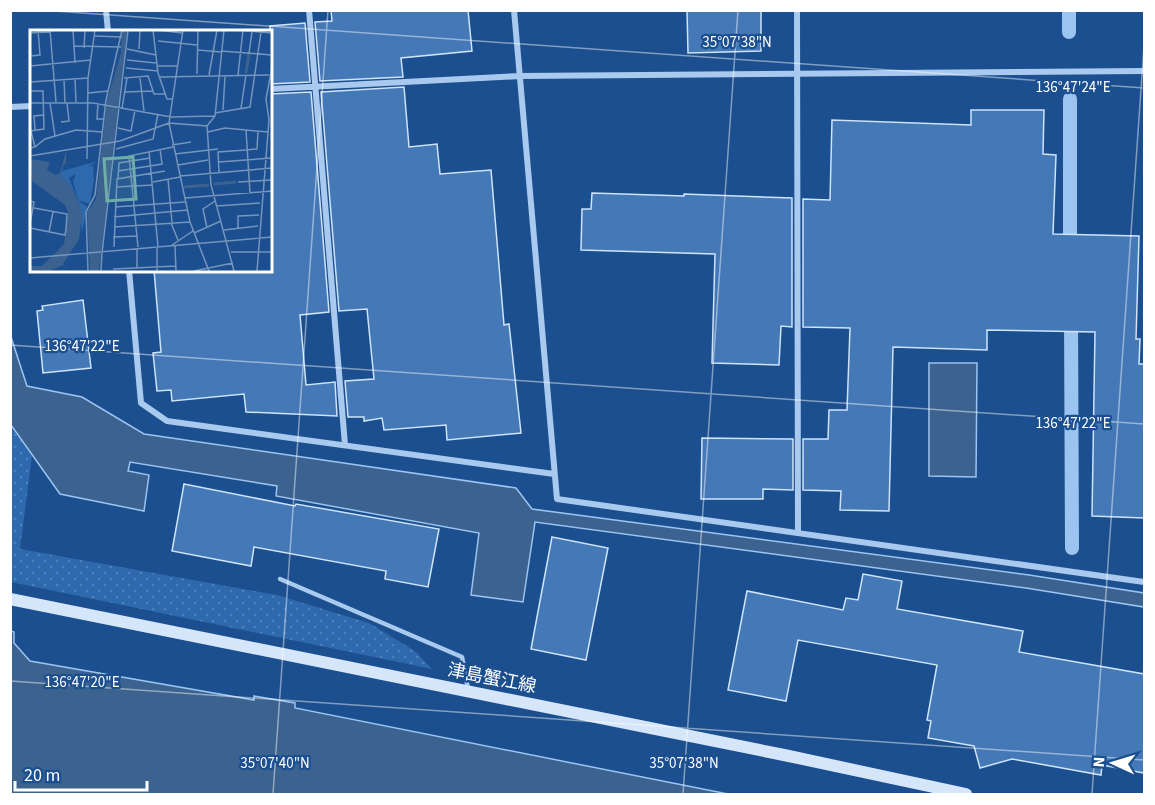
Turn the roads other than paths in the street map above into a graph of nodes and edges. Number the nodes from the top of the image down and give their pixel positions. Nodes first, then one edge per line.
1 (106, 10) edge
2 (309, 10) edge
3 (514, 10) edge
4 (797, 10) edge
5 (108, 30) edge
6 (1144, 70) edge
7 (797, 73) junction
8 (520, 76) junction
9 (315, 86) junction
10 (272, 89) edge
11 (30, 106) edge
12 (10, 107) edge
13 (129, 272) edge
14 (345, 445) junction
15 (554, 474) junction
16 (798, 533) junction
17 (280, 579) dead end
18 (1144, 582) edge
19 (10, 599) edge
20 (468, 691) junction
21 (966, 795) edge

1 - 5 street
2 - 9 street
3 - 8 street
4 - 7 street
6 - 7 street
7 - 8 street
7 - 16 street
8 - 9 street
8 - 15 street
9 - 10 street
9 - 14 street
11 - 12 street
13 - 14 street
14 - 15 street
15 - 16 street
16 - 18 street
17 - 20 lane
19 - 20 main road, 津島蟹江線
20 - 21 main road, 津島蟹江線

